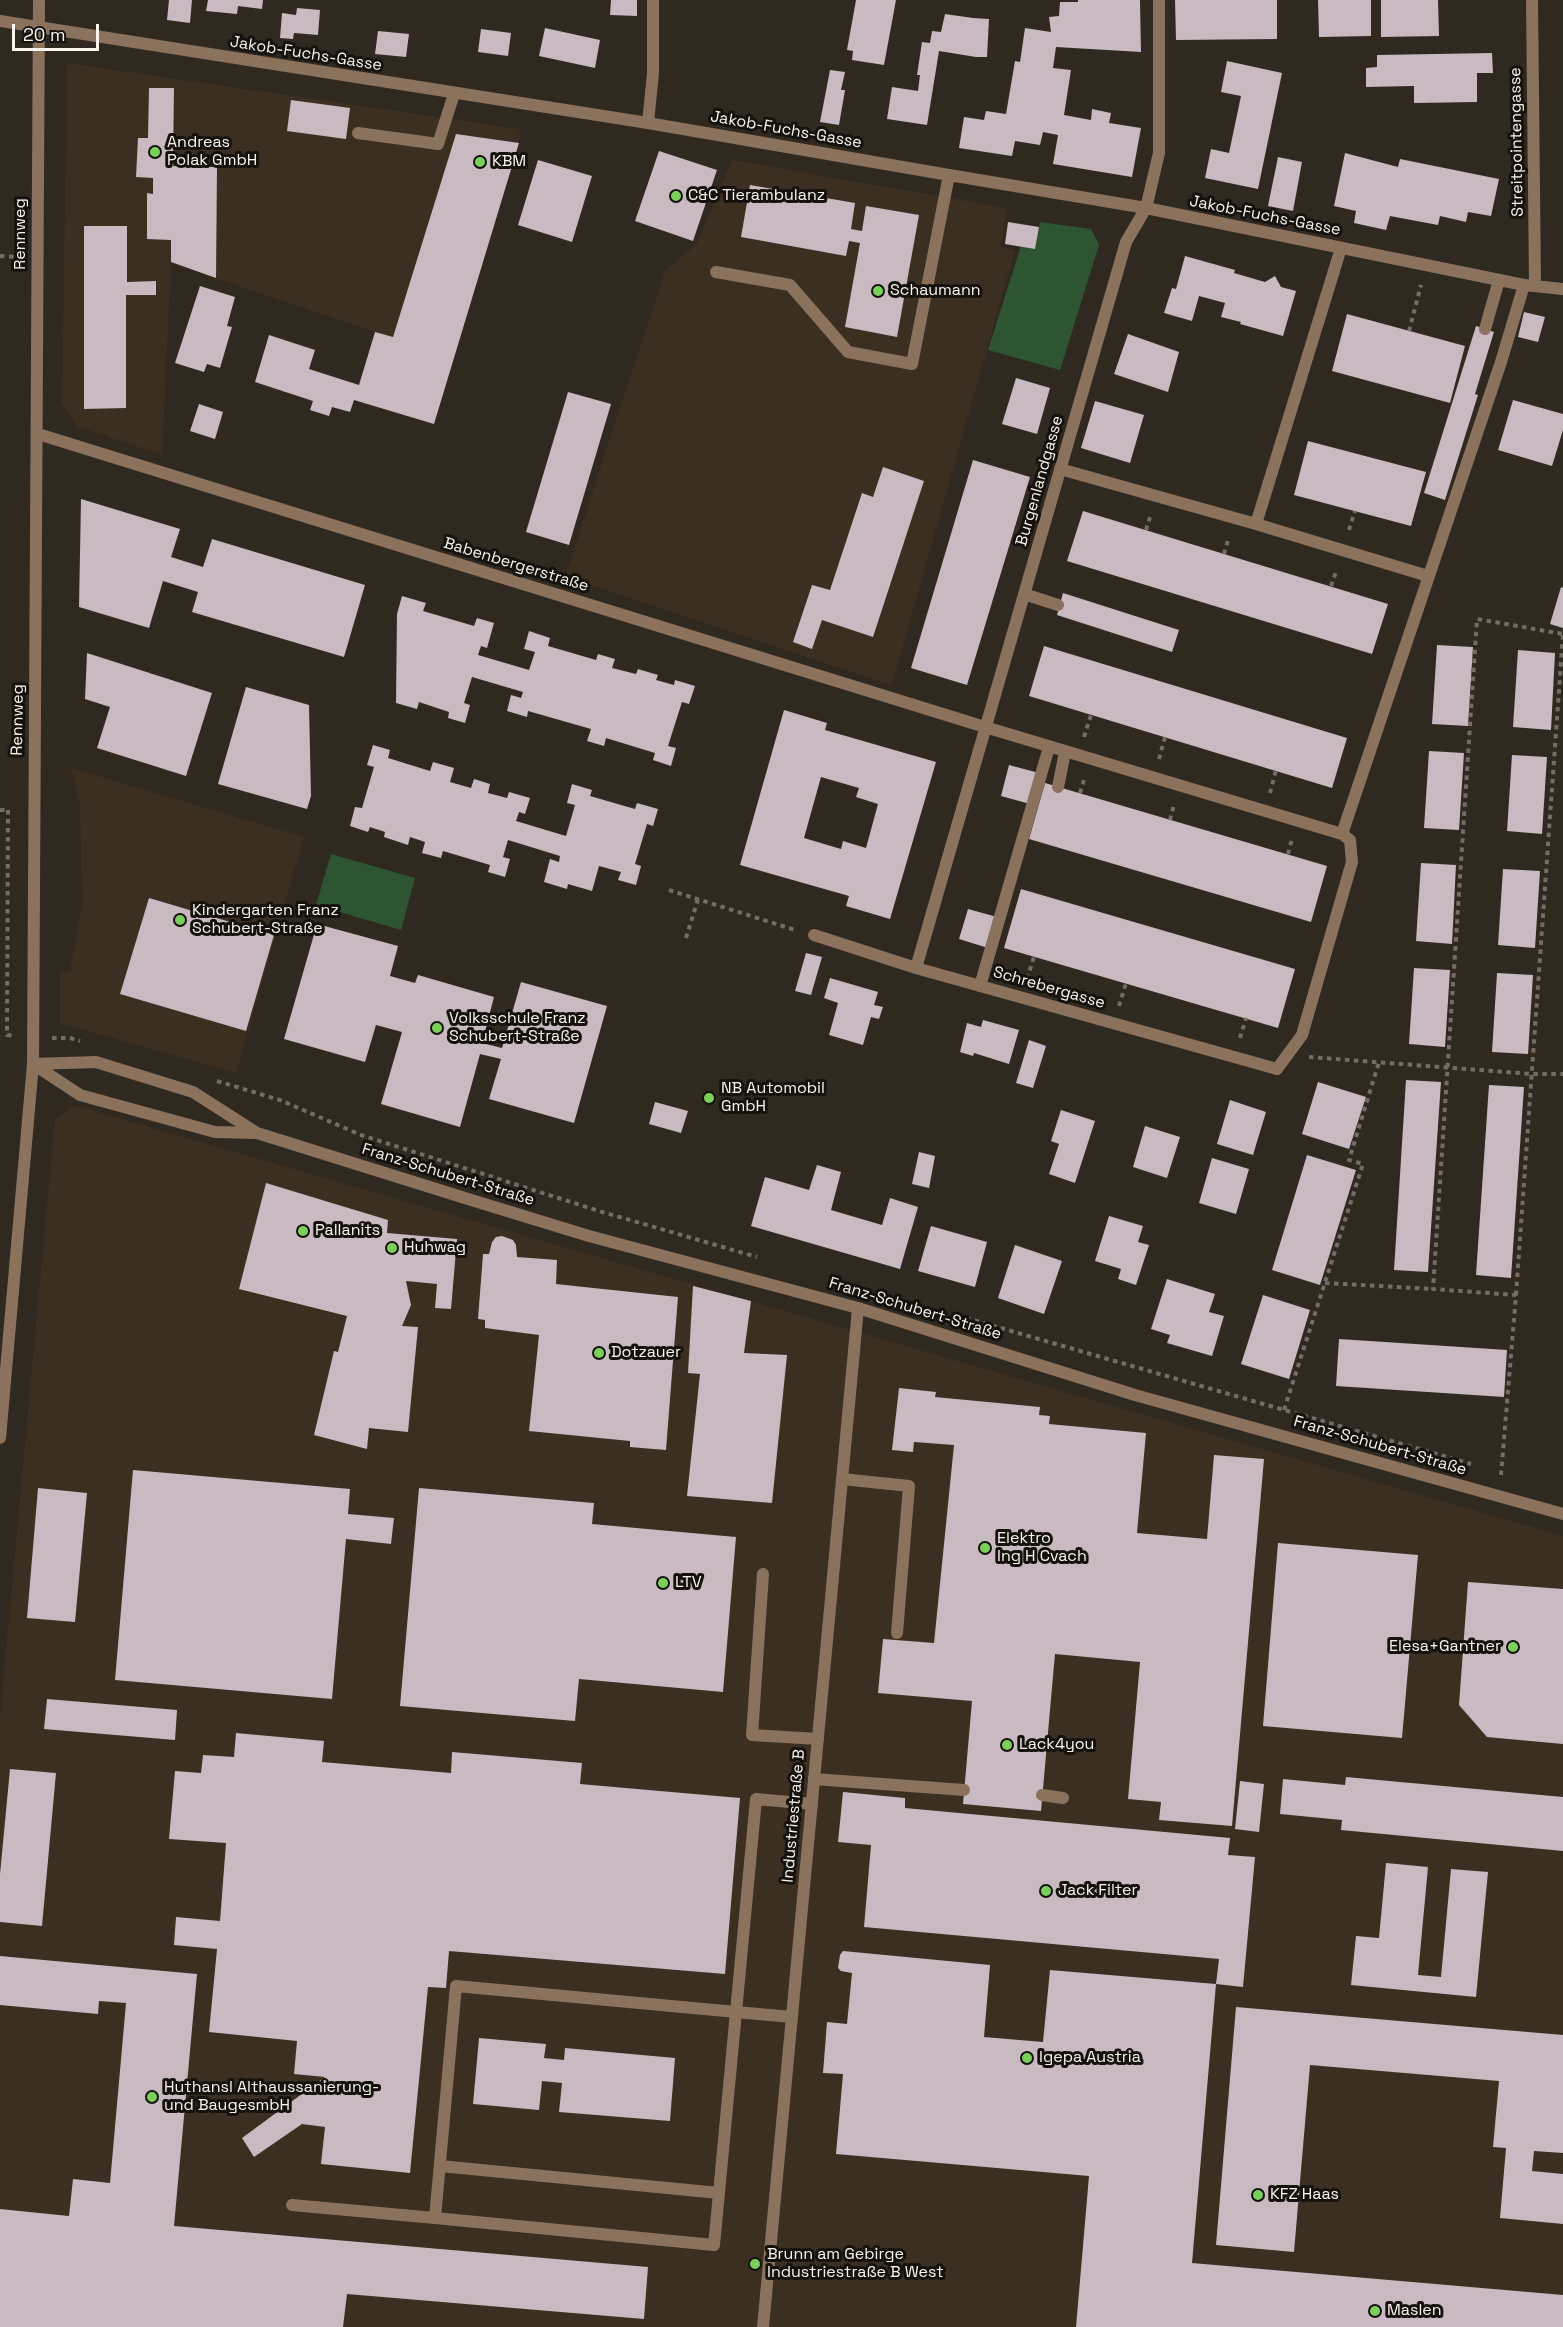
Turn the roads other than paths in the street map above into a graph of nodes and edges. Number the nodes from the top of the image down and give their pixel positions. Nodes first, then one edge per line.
1 (39, 0) edge
2 (653, 0) edge
3 (1159, 0) edge
4 (1532, 0) edge
5 (0, 21) edge
6 (38, 29) junction
7 (454, 94) junction
8 (648, 123) junction
9 (358, 133) dead end
10 (949, 175) junction
11 (1146, 208) junction
12 (1341, 248) junction
13 (716, 272) dead end
14 (1499, 280) junction
15 (1529, 285) junction
16 (1563, 288) edge
17 (1485, 329) dead end
18 (38, 434) junction
19 (1060, 469) junction
20 (1256, 524) junction
21 (1428, 576) junction
22 (1024, 594) junction
23 (1058, 605) dead end
24 (985, 727) junction
25 (1049, 747) junction
26 (1065, 752) junction
27 (1058, 787) dead end
28 (1342, 834) junction
29 (814, 935) road end
30 (916, 968) junction
31 (980, 986) junction
32 (33, 1064) junction
33 (257, 1134) junction
34 (858, 1308) junction
35 (0, 1438) edge
36 (842, 1479) junction
37 (1563, 1514) edge
38 (763, 1574) dead end
39 (897, 1634) dead end
40 (818, 1739) junction
41 (814, 1779) junction
42 (964, 1790) dead end
43 (1042, 1796) dead end
44 (1063, 1798) dead end
45 (812, 1804) junction
46 (736, 2012) junction
47 (792, 2018) junction
48 (440, 2166) junction
49 (719, 2193) junction
50 (292, 2205) dead end
51 (435, 2217) junction
52 (763, 2327) edge

1 - 6 street, Rennweg
2 - 8 street
3 - 11 street, Burgenlandgasse
4 - 15 street, Streitpointengasse
5 - 6 street, Jakob-Fuchs-Gasse
6 - 7 street, Jakob-Fuchs-Gasse
6 - 18 street, Rennweg
7 - 8 street, Jakob-Fuchs-Gasse
7 - 9 street
8 - 10 street, Jakob-Fuchs-Gasse
10 - 11 street, Jakob-Fuchs-Gasse
10 - 13 street
11 - 12 street, Jakob-Fuchs-Gasse
11 - 19 street, Burgenlandgasse
12 - 14 street, Jakob-Fuchs-Gasse
12 - 20 street
14 - 15 street, Jakob-Fuchs-Gasse
14 - 17 street
15 - 16 street, Jakob-Fuchs-Gasse
15 - 21 street, Streitpointengasse
18 - 24 street, Babenbergerstraße
18 - 32 street, Rennweg
19 - 20 street
19 - 22 street, Burgenlandgasse
20 - 21 street
21 - 28 street, Streitpointengasse
22 - 23 street
22 - 24 street, Burgenlandgasse
24 - 25 street, Babenbergerstraße
24 - 30 street, Burgenlandgasse
25 - 26 street, Babenbergerstraße
25 - 31 street
26 - 27 street
26 - 28 street, Babenbergerstraße
28 - 31 street, Schrebergasse
29 - 30 street, Schrebergasse
30 - 31 street, Schrebergasse
32 - 33 street, Franz-Schubert-Straße
32 - 33 street, Franz-Schubert-Straße
32 - 35 street, Rennweg
33 - 34 street, Franz-Schubert-Straße
34 - 36 street, Industriestraße B
34 - 37 street, Franz-Schubert-Straße
36 - 39 street
36 - 40 street, Industriestraße B
38 - 40 street
40 - 41 street, Industriestraße B
41 - 42 street
41 - 45 street, Industriestraße B
43 - 44 street
45 - 46 street
45 - 47 street, Industriestraße B
46 - 47 street
46 - 48 street
46 - 49 street
47 - 52 street, Industriestraße B
48 - 49 street
48 - 51 street
49 - 51 street
50 - 51 street

